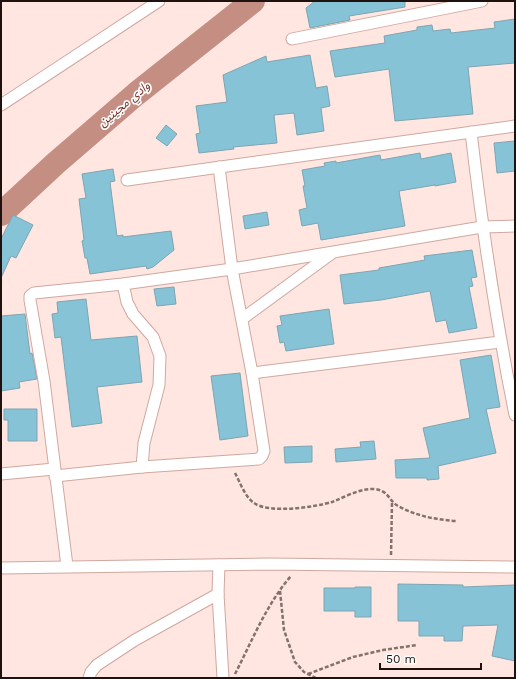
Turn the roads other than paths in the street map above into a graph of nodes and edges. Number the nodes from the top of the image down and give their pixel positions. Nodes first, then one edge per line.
1 (159, 1) edge
2 (482, 1) edge
3 (292, 39) dead end
4 (1, 104) edge
5 (515, 126) edge
6 (470, 132) junction
7 (219, 167) junction
8 (127, 180) dead end
9 (515, 226) edge
10 (482, 227) junction
11 (334, 252) junction
12 (232, 269) junction
13 (122, 284) junction
14 (242, 319) junction
15 (500, 342) junction
16 (252, 373) junction
17 (515, 415) edge
18 (142, 467) junction
19 (54, 473) junction
20 (1, 474) edge
21 (219, 565) junction
22 (67, 566) junction
23 (515, 567) edge
24 (1, 568) edge
25 (218, 594) junction
26 (89, 678) edge
27 (224, 678) edge

1 - 4 street
2 - 3 street
5 - 6 street
6 - 7 street
6 - 10 street
7 - 8 street
7 - 12 street
9 - 10 street
10 - 11 street
10 - 15 street
11 - 12 street
11 - 14 street
12 - 13 street
12 - 14 street
13 - 18 street
13 - 19 street
14 - 16 street
15 - 16 street
15 - 17 street
16 - 18 street
18 - 19 street
19 - 20 street
19 - 22 street
21 - 22 street
21 - 23 street
21 - 25 street
22 - 24 street
25 - 26 street
25 - 27 street

